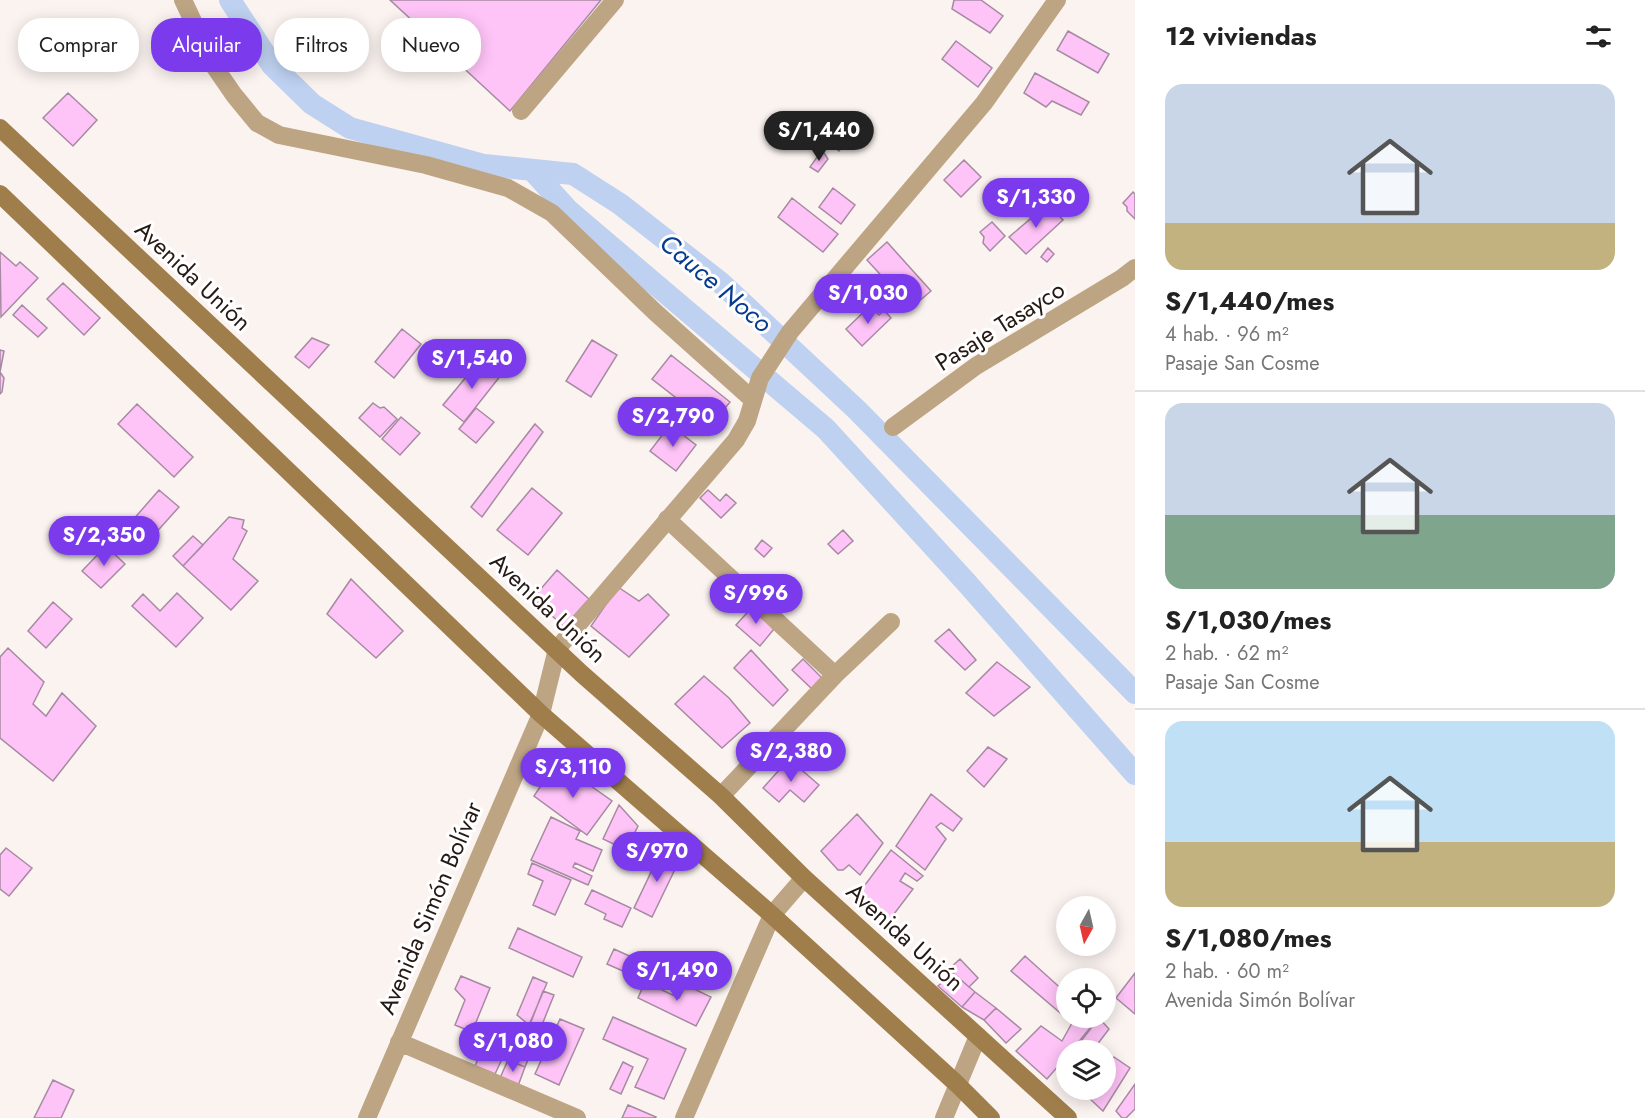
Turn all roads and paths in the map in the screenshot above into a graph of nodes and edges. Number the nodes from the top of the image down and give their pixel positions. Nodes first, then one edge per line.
1 (183, 0) edge
2 (615, 0) edge
3 (1057, 0) edge
4 (521, 111) dead end
5 (0, 128) edge
6 (0, 194) edge
7 (1135, 268) edge
8 (752, 399) junction
9 (893, 427) dead end
10 (667, 519) junction
11 (891, 622) dead end
12 (557, 649) junction
13 (835, 675) junction
14 (541, 714) junction
15 (721, 796) junction
16 (804, 878) junction
17 (772, 915) junction
18 (978, 1036) junction
19 (399, 1042) junction
20 (958, 1085) junction
21 (367, 1118) edge
22 (577, 1118) edge
23 (684, 1118) edge
24 (944, 1118) edge
25 (991, 1118) edge
26 (1068, 1118) edge

1 - 8 street
2 - 4 street
3 - 8 street
5 - 12 main road, Avenida Unión
6 - 14 main road
7 - 9 street, Pasaje Tasayco
8 - 10 street
10 - 12 street
10 - 13 street
11 - 13 street
12 - 14 street, Avenida Simón Bolívar
12 - 15 main road, Avenida Unión
13 - 15 street
14 - 17 main road
14 - 19 street, Avenida Simón Bolívar
15 - 16 main road, Avenida Unión
16 - 17 street
16 - 18 main road, Avenida Unión
17 - 20 main road
17 - 23 street
18 - 20 street
18 - 26 main road, Avenida Unión
19 - 21 street, Avenida Simón Bolívar
19 - 22 street
20 - 24 street
20 - 25 main road

